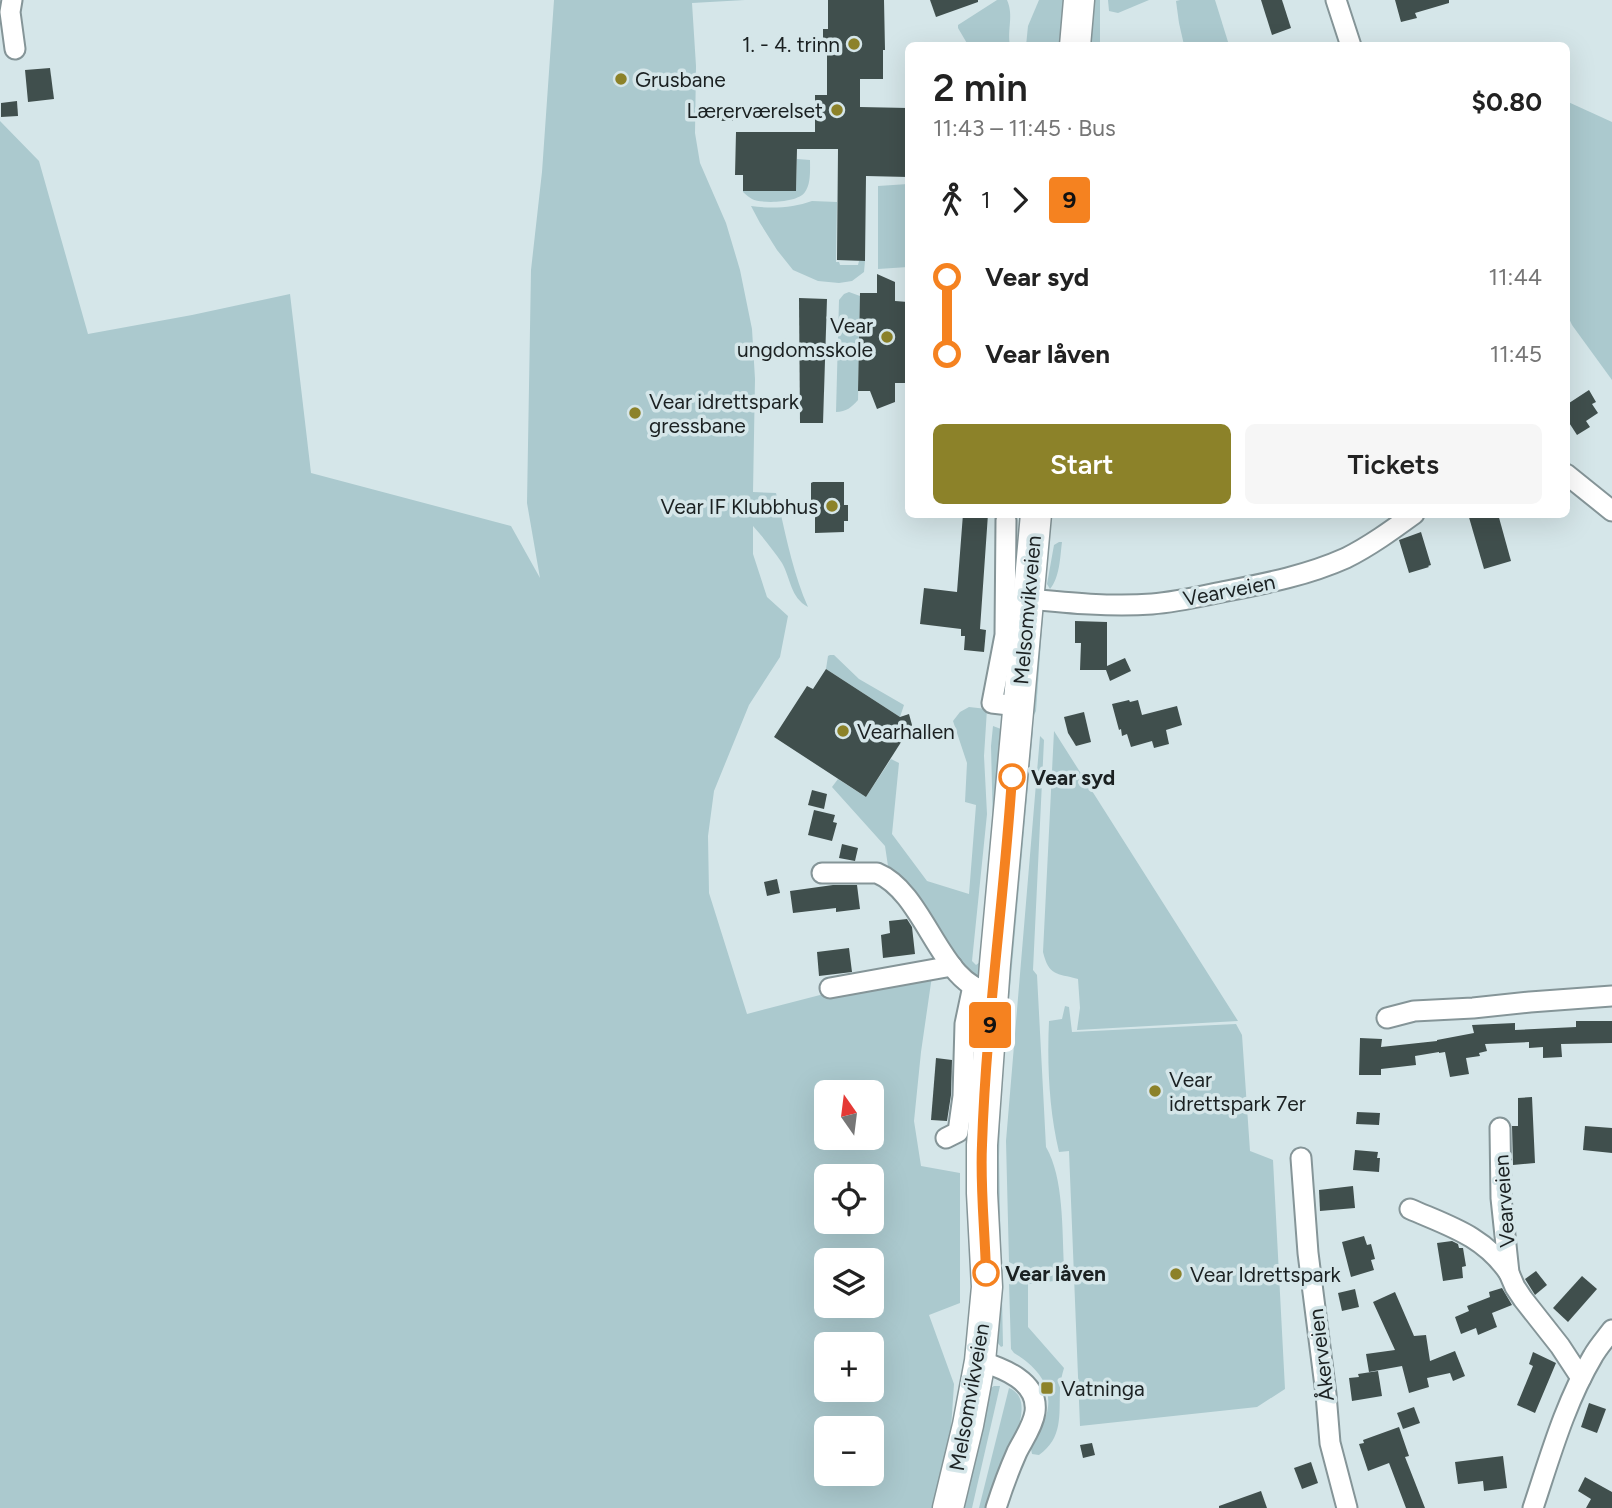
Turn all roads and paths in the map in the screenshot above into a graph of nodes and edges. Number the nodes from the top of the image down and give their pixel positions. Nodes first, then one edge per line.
1 (12, 0) edge
2 (1079, 0) edge
3 (1336, 0) edge
4 (1075, 42) edge
5 (1350, 42) edge
6 (15, 49) dead end
7 (1570, 477) edge
8 (1612, 511) edge
9 (1036, 518) edge
10 (1408, 518) edge
11 (1006, 520) dead end
12 (1029, 600) junction
13 (1017, 706) junction
14 (822, 873) dead end
15 (952, 965) junction
16 (830, 988) dead end
17 (983, 989) junction
18 (1612, 996) edge
19 (1387, 1018) dead end
20 (1500, 1128) dead end
21 (946, 1138) dead end
22 (1301, 1158) dead end
23 (1410, 1209) dead end
24 (1509, 1273) junction
25 (1612, 1330) edge
26 (980, 1360) junction
27 (1581, 1378) junction
28 (948, 1508) edge
29 (996, 1508) edge
30 (1348, 1508) edge
31 (1533, 1508) edge

1 - 6 street
2 - 4 main road
3 - 5 street
7 - 8 street
9 - 12 main road, Melsomvikveien
10 - 12 street, Vearveien
11 - 13 street, Melsomvikveien
12 - 13 main road, Melsomvikveien
13 - 17 main road, Melsomvikveien
14 - 15 street
15 - 16 street
15 - 17 street
17 - 21 street, Melsomvikveien
17 - 26 main road, Melsomvikveien
18 - 19 street
20 - 24 street, Vearveien
22 - 30 street, Åkerveien
23 - 24 street, Vearveien
24 - 27 street, Vearveien
25 - 27 street
26 - 28 main road, Melsomvikveien
26 - 29 street
27 - 31 street

